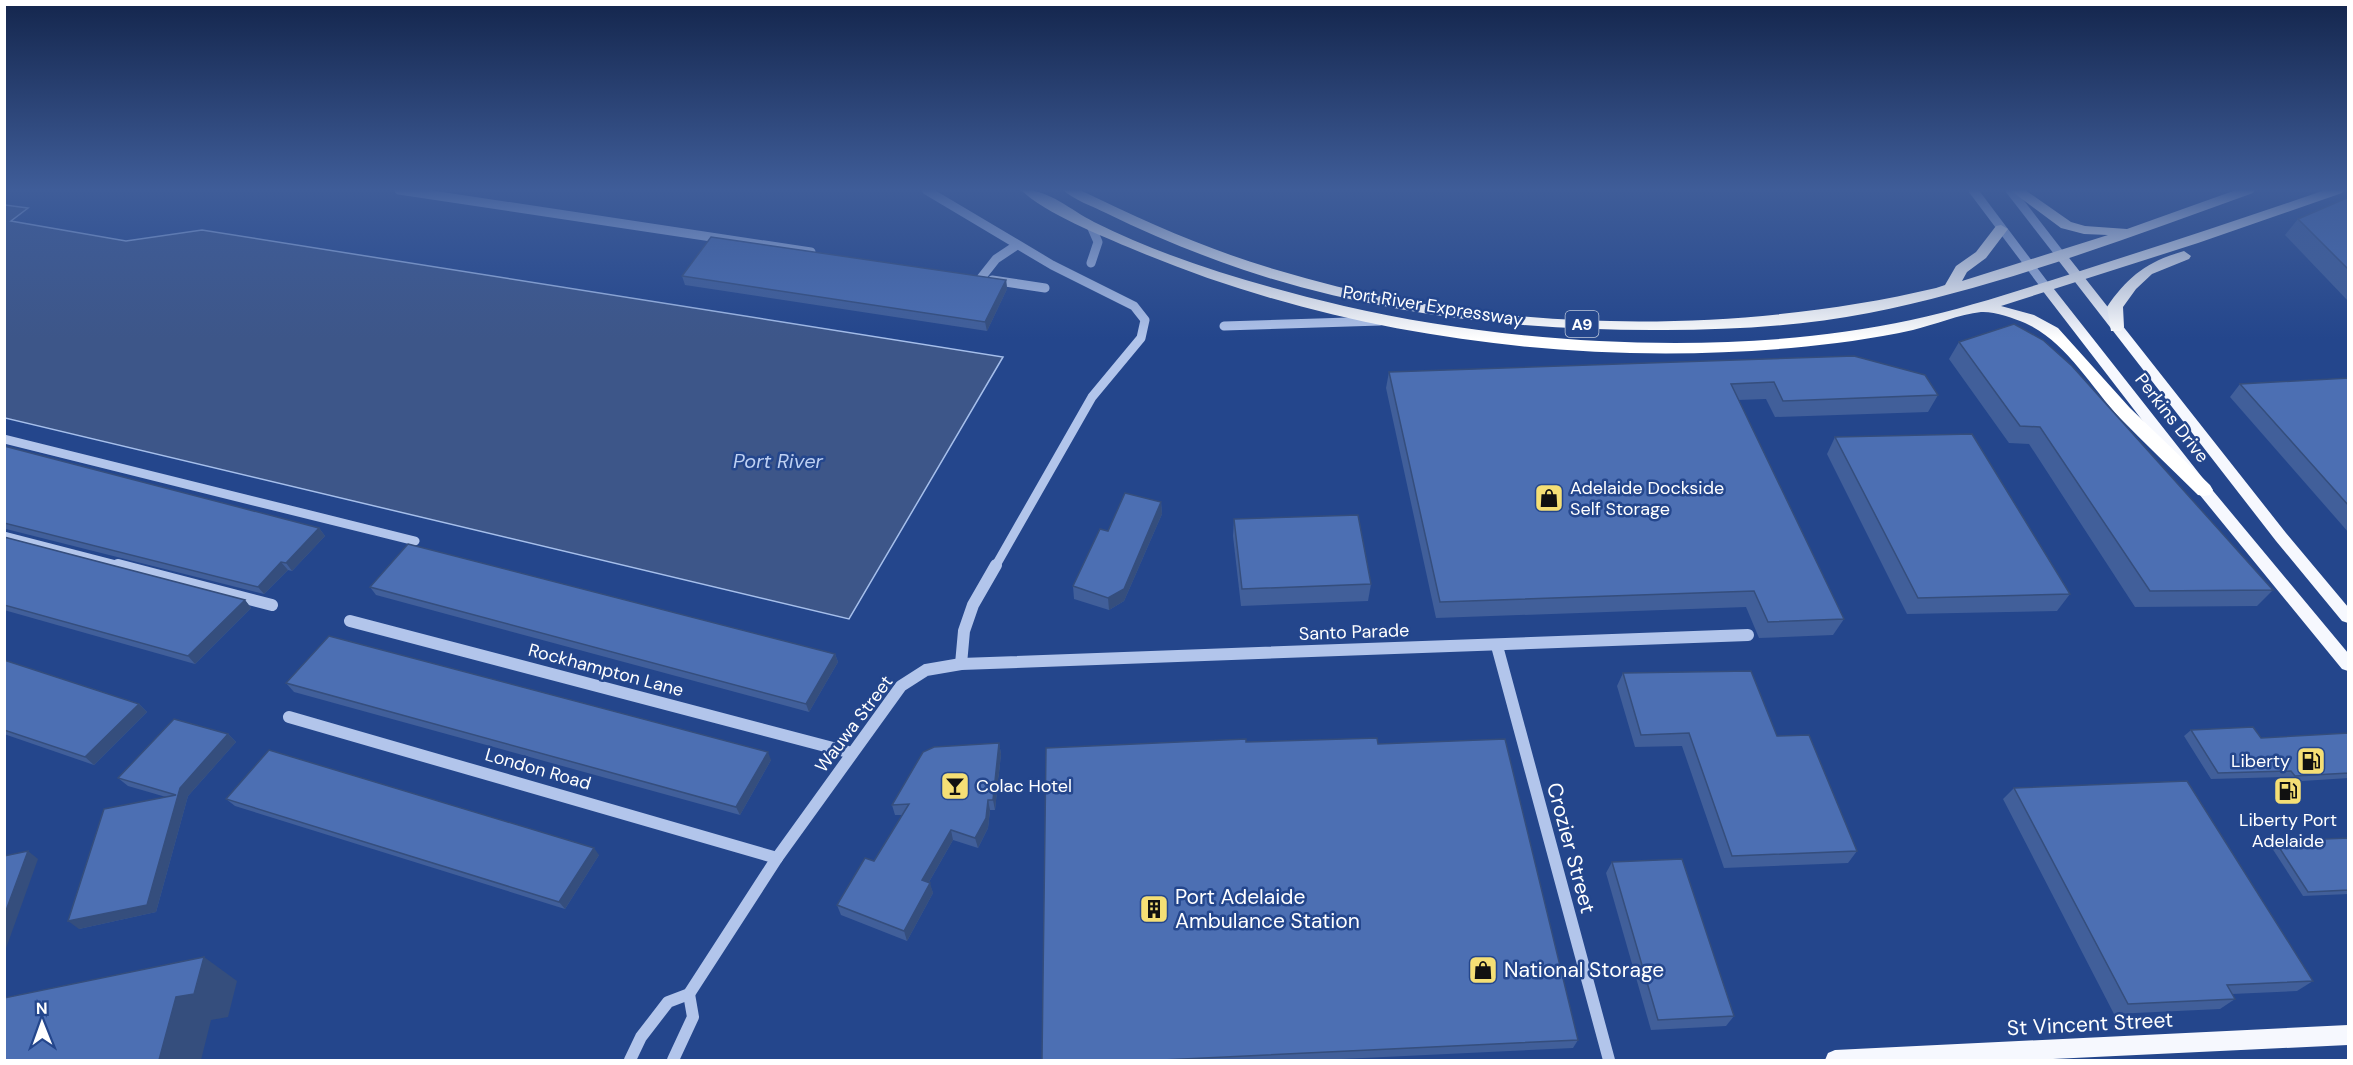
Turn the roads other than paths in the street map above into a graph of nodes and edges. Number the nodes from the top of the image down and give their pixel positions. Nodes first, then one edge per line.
1 (727, 240) edge
2 (1008, 240) edge
3 (1097, 240) edge
4 (1125, 240) edge
5 (1181, 240) edge
6 (1993, 240) edge
7 (2009, 240) edge
8 (2049, 240) edge
9 (2111, 240) edge
10 (2196, 240) edge
11 (2227, 240) edge
12 (1017, 245) junction
13 (821, 254) edge
14 (2062, 257) junction
15 (1092, 262) dead end
16 (2030, 267) junction
17 (2078, 278) junction
18 (1044, 288) dead end
19 (1951, 288) junction
20 (2046, 288) junction
21 (1985, 307) junction
22 (1383, 321) junction
23 (1224, 326) dead end
24 (2116, 327) junction
25 (4, 439) edge
26 (2204, 490) junction
27 (4, 536) edge
28 (415, 541) dead end
29 (272, 605) dead end
30 (2349, 617) edge
31 (350, 621) dead end
32 (1748, 635) dead end
33 (1497, 646) junction
34 (962, 664) junction
35 (2349, 664) edge
36 (289, 717) dead end
37 (852, 753) junction
38 (777, 858) junction
39 (689, 994) junction
40 (2349, 1035) edge
41 (630, 1060) edge
42 (674, 1060) edge
43 (1608, 1060) edge
44 (1835, 1060) edge

1 - 13 street
2 - 12 street
3 - 15 street
4 - 22 highway, Port River Expressway / A9
5 - 19 highway, Port River Expressway / A9
6 - 19 highway
7 - 16 street, Perkins Drive
8 - 14 street, Perkins Drive
9 - 14 highway, Port River Expressway / A9
10 - 17 highway, Port River Expressway / A9
11 - 24 highway
12 - 18 street
12 - 34 street
14 - 16 highway, Port River Expressway / A9
14 - 17 main road, Perkins Drive
16 - 19 highway, Port River Expressway / A9
16 - 20 street, Perkins Drive
17 - 20 highway, Port River Expressway / A9
17 - 24 main road, Perkins Drive
20 - 21 highway, Port River Expressway / A9
20 - 26 main road, Perkins Drive
21 - 22 highway, Port River Expressway / A9
21 - 26 highway
22 - 23 street
24 - 30 main road, Perkins Drive
25 - 28 street
26 - 35 main road, Perkins Drive
27 - 29 street
31 - 37 street, Rockhampton Lane
32 - 33 street, Santo Parade
33 - 34 street, Santo Parade
33 - 43 street, Crozier Street
34 - 37 street, Wauwa Street
36 - 38 street, London Road
37 - 38 street, Wauwa Street
38 - 39 street, Wauwa Street
39 - 41 street, Wauwa Street
39 - 42 street
40 - 44 main road, St Vincent Street

